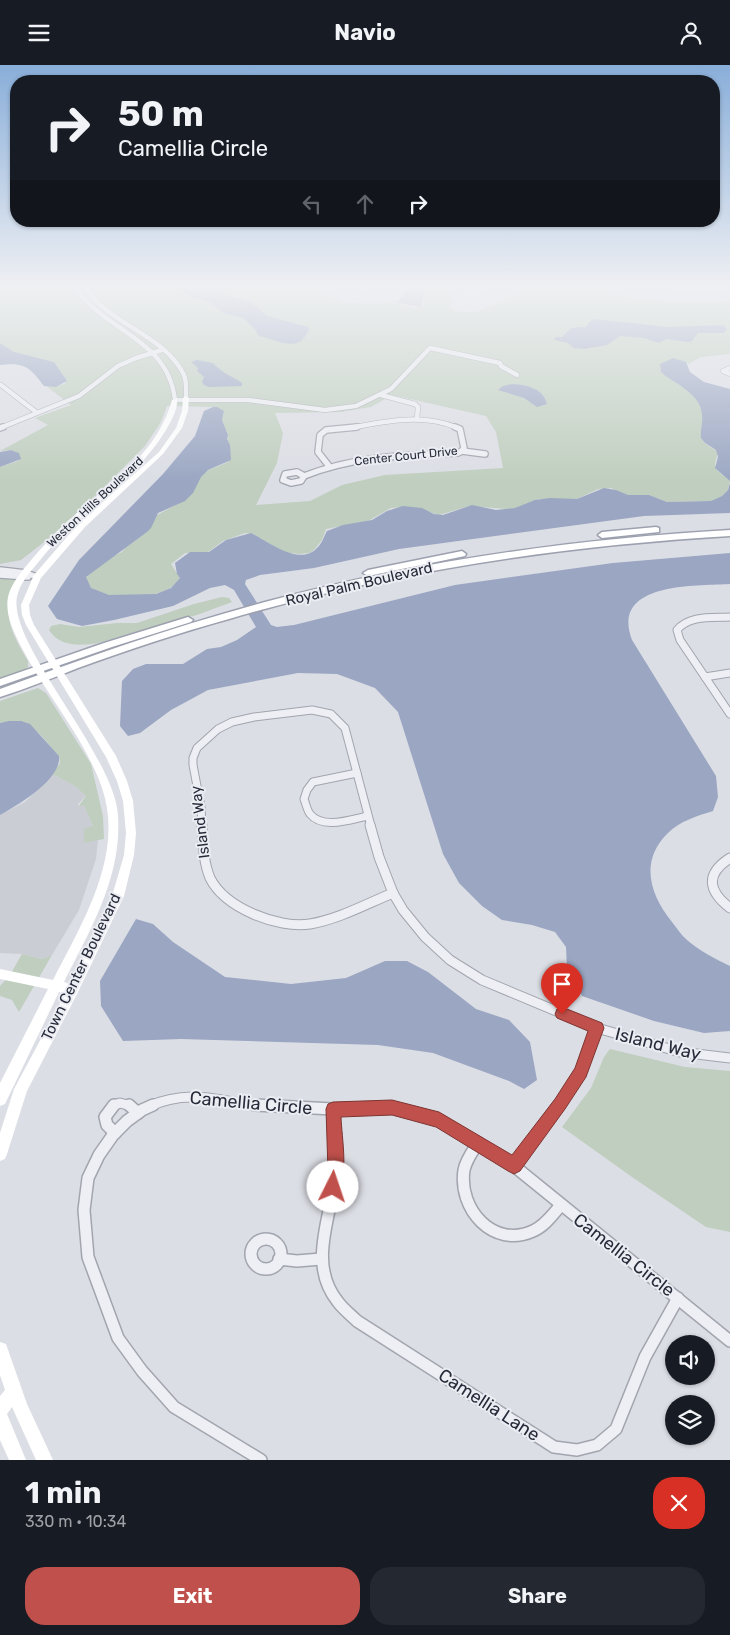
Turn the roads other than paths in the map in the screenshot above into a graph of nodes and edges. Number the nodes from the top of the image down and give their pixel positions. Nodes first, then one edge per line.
1 (154, 353) joint
2 (164, 353) edge
3 (426, 353) edge
4 (451, 353) edge
5 (730, 368) edge
6 (730, 374) edge
7 (517, 375) dead end
8 (0, 383) edge
9 (381, 395) junction
10 (175, 400) junction
11 (186, 400) junction
12 (36, 412) junction
13 (414, 419) junction
14 (0, 428) edge
15 (462, 451) junction
16 (485, 453) dead end
17 (328, 466) junction
18 (304, 476) dead end
19 (730, 526) edge
20 (730, 533) edge
21 (0, 570) edge
22 (0, 575) edge
23 (25, 575) junction
24 (37, 577) junction
25 (260, 603) junction
26 (730, 617) edge
27 (56, 668) junction
28 (41, 673) junction
29 (730, 673) edge
30 (705, 677) junction
31 (0, 683) edge
32 (0, 693) edge
33 (730, 714) edge
34 (357, 773) junction
35 (368, 816) junction
36 (130, 833) junction
37 (114, 837) junction
38 (730, 858) edge
39 (394, 893) junction
40 (730, 908) edge
41 (0, 975) edge
42 (56, 986) junction
43 (73, 990) junction
44 (597, 1028) junction
45 (730, 1058) edge
46 (0, 1099) edge
47 (333, 1109) junction
48 (138, 1113) junction
49 (115, 1133) junction
50 (478, 1143) junction
51 (0, 1154) edge
52 (514, 1166) junction
53 (561, 1205) junction
54 (279, 1259) dead end
55 (321, 1259) junction
56 (678, 1298) junction
57 (730, 1341) edge
58 (0, 1350) edge
59 (6, 1395) edge
60 (0, 1409) edge
61 (0, 1418) edge
62 (18, 1460) edge
63 (45, 1460) edge
64 (261, 1460) edge

1 - 10 street, Weston Hills Boulevard
1 - 12 street
2 - 11 street, Weston Hills Boulevard
3 - 9 street
4 - 7 street
5 - 6 street
8 - 12 street
9 - 11 street
9 - 13 street
10 - 11 street
10 - 23 street, Weston Hills Boulevard
11 - 24 street, Weston Hills Boulevard
12 - 14 street
13 - 15 street, Center Court Drive
13 - 17 street, Center Court Drive
15 - 16 street
15 - 17 street, Center Court Drive
17 - 18 street, Center Court Drive
19 - 25 main road, Royal Palm Boulevard
20 - 25 main road, Royal Palm Boulevard
21 - 23 street
22 - 23 street
23 - 24 street
23 - 28 street, Weston Hills Boulevard
24 - 27 street, Weston Hills Boulevard
25 - 27 main road, Royal Palm Boulevard
26 - 30 street
27 - 28 main road, Royal Palm Boulevard
27 - 36 street, Town Center Boulevard
28 - 31 main road, Royal Palm Boulevard
28 - 32 main road, Royal Palm Boulevard
28 - 37 street, Town Center Boulevard
29 - 30 street
30 - 33 street
34 - 35 street, Island Way
34 - 35 street
34 - 39 street, Island Way
35 - 39 street, Island Way
36 - 37 street
36 - 43 street, Town Center Boulevard
37 - 42 street, Town Center Boulevard
38 - 40 street
39 - 44 street, Island Way
41 - 42 street
42 - 43 street
42 - 46 street, Town Center Boulevard
43 - 51 street, Town Center Boulevard
44 - 45 street, Island Way
44 - 52 street
47 - 48 street, Camellia Circle
47 - 50 street, Camellia Circle
47 - 55 street, Camellia Lane
48 - 49 street, Camellia Circle
48 - 49 street
49 - 64 street, Camellia Circle
50 - 52 street, Camellia Circle
50 - 53 street
52 - 53 street, Camellia Circle
53 - 56 street, Camellia Circle
54 - 55 street
55 - 56 street, Camellia Lane
56 - 57 street, Camellia Circle
58 - 59 street
59 - 60 street
59 - 63 street
61 - 62 street

